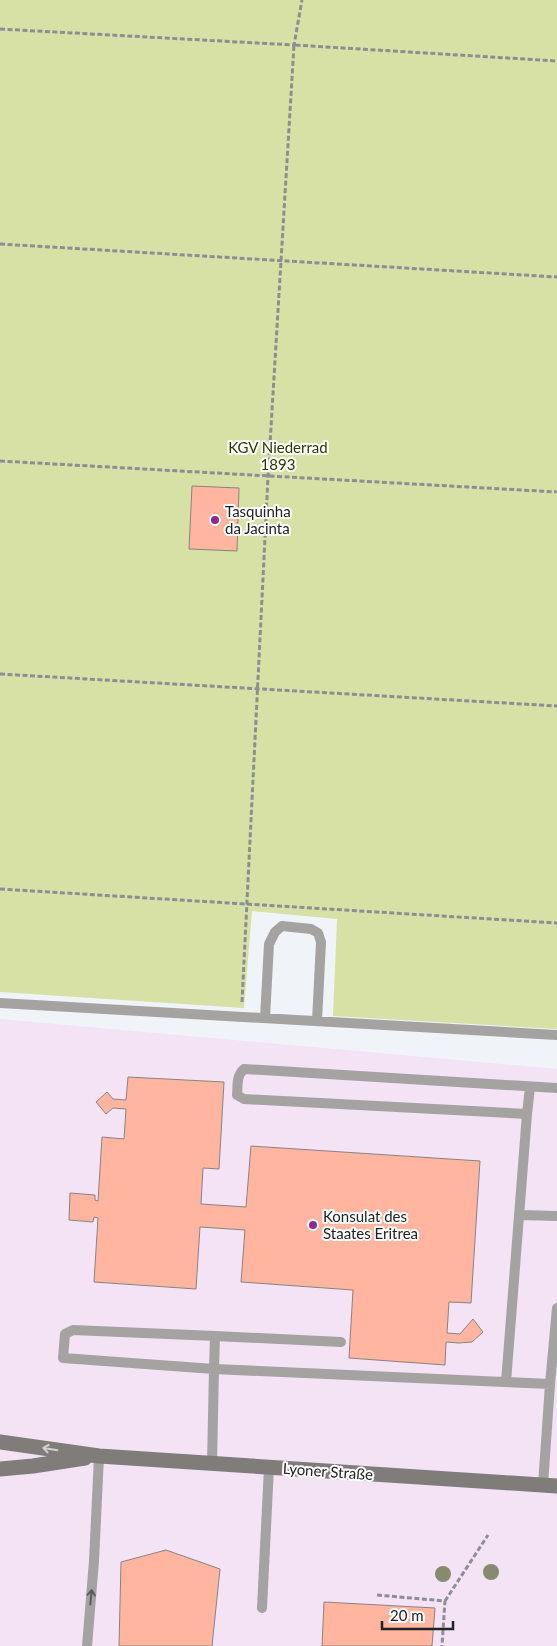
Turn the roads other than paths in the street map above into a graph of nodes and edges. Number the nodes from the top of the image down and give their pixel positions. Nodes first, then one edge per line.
1 (0, 1004) edge
2 (265, 1018) junction
3 (316, 1021) junction
4 (557, 1035) edge
5 (530, 1087) junction
6 (557, 1088) edge
7 (527, 1114) junction
8 (519, 1215) junction
9 (557, 1216) edge
10 (557, 1308) edge
11 (215, 1336) junction
12 (341, 1342) dead end
13 (214, 1369) junction
14 (506, 1382) junction
15 (550, 1384) junction
16 (0, 1442) edge
17 (99, 1456) junction
18 (212, 1464) junction
19 (269, 1467) junction
20 (0, 1469) edge
21 (550, 1486) edge
22 (262, 1608) dead end
23 (87, 1646) edge

1 - 2 lane
2 - 3 lane
2 - 3 lane
3 - 4 lane
5 - 6 lane
5 - 7 lane
5 - 7 lane
7 - 8 lane
8 - 9 lane
8 - 14 lane
10 - 15 lane
11 - 12 lane
11 - 13 lane
11 - 13 lane
13 - 14 lane
13 - 18 lane
14 - 15 lane
15 - 21 lane
17 -> 16 main road, Lyoner Straße
17 - 18 main road, Lyoner Straße
17 - 20 main road, Lyoner Straße
23 -> 17 lane
18 - 19 main road, Lyoner Straße
19 - 21 main road, Lyoner Straße
19 - 22 lane

